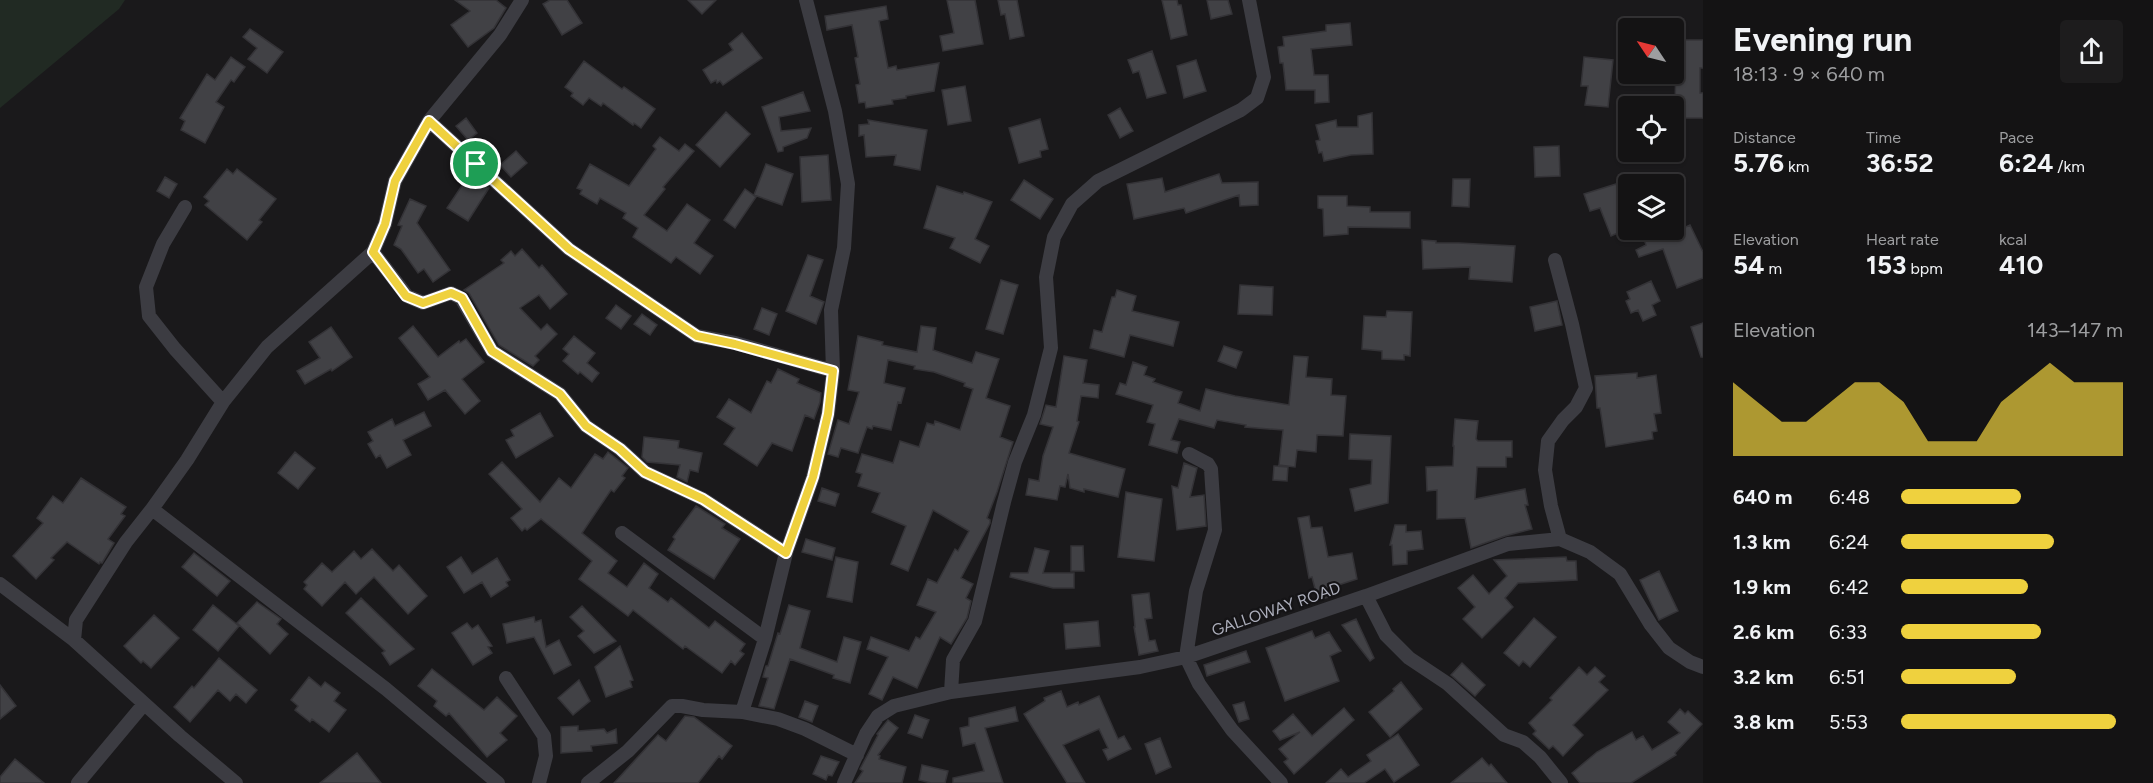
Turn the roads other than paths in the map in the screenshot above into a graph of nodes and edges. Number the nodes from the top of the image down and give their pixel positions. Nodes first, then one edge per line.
1 (522, 0) edge
2 (806, 0) edge
3 (1249, 0) edge
4 (429, 121) junction
5 (185, 207) dead end
6 (373, 252) junction
7 (1555, 260) dead end
8 (833, 371) junction
9 (223, 402) junction
10 (1189, 454) dead end
11 (152, 509) junction
12 (622, 533) dead end
13 (1560, 539) junction
14 (786, 553) junction
15 (0, 585) edge
16 (1366, 596) junction
17 (765, 639) junction
18 (74, 640) junction
19 (1186, 657) junction
20 (1703, 667) edge
21 (506, 678) dead end
22 (951, 692) junction
23 (144, 704) junction
24 (742, 712) junction
25 (857, 755) junction
26 (78, 783) edge
27 (236, 783) edge
28 (498, 783) edge
29 (539, 783) edge
30 (588, 783) edge
31 (844, 783) edge
32 (1281, 783) edge
33 (1561, 783) edge

1 - 4 street
2 - 8 street
3 - 22 street
4 - 6 street
4 - 8 street
5 - 9 street
6 - 9 street
6 - 14 street
7 - 13 street
8 - 14 street
9 - 11 street
10 - 19 street
11 - 18 street
11 - 28 street
12 - 17 street
13 - 16 street, GALLOWAY ROAD
13 - 20 street, GALLOWAY ROAD
14 - 17 street
15 - 18 street
16 - 19 street, GALLOWAY ROAD
16 - 33 street
17 - 24 street
18 - 23 street
19 - 22 street, GALLOWAY ROAD
19 - 32 street
21 - 29 street
22 - 25 street, GALLOWAY ROAD
23 - 26 street
23 - 27 street
24 - 25 street
24 - 30 street
25 - 31 street, GALLOWAY ROAD

